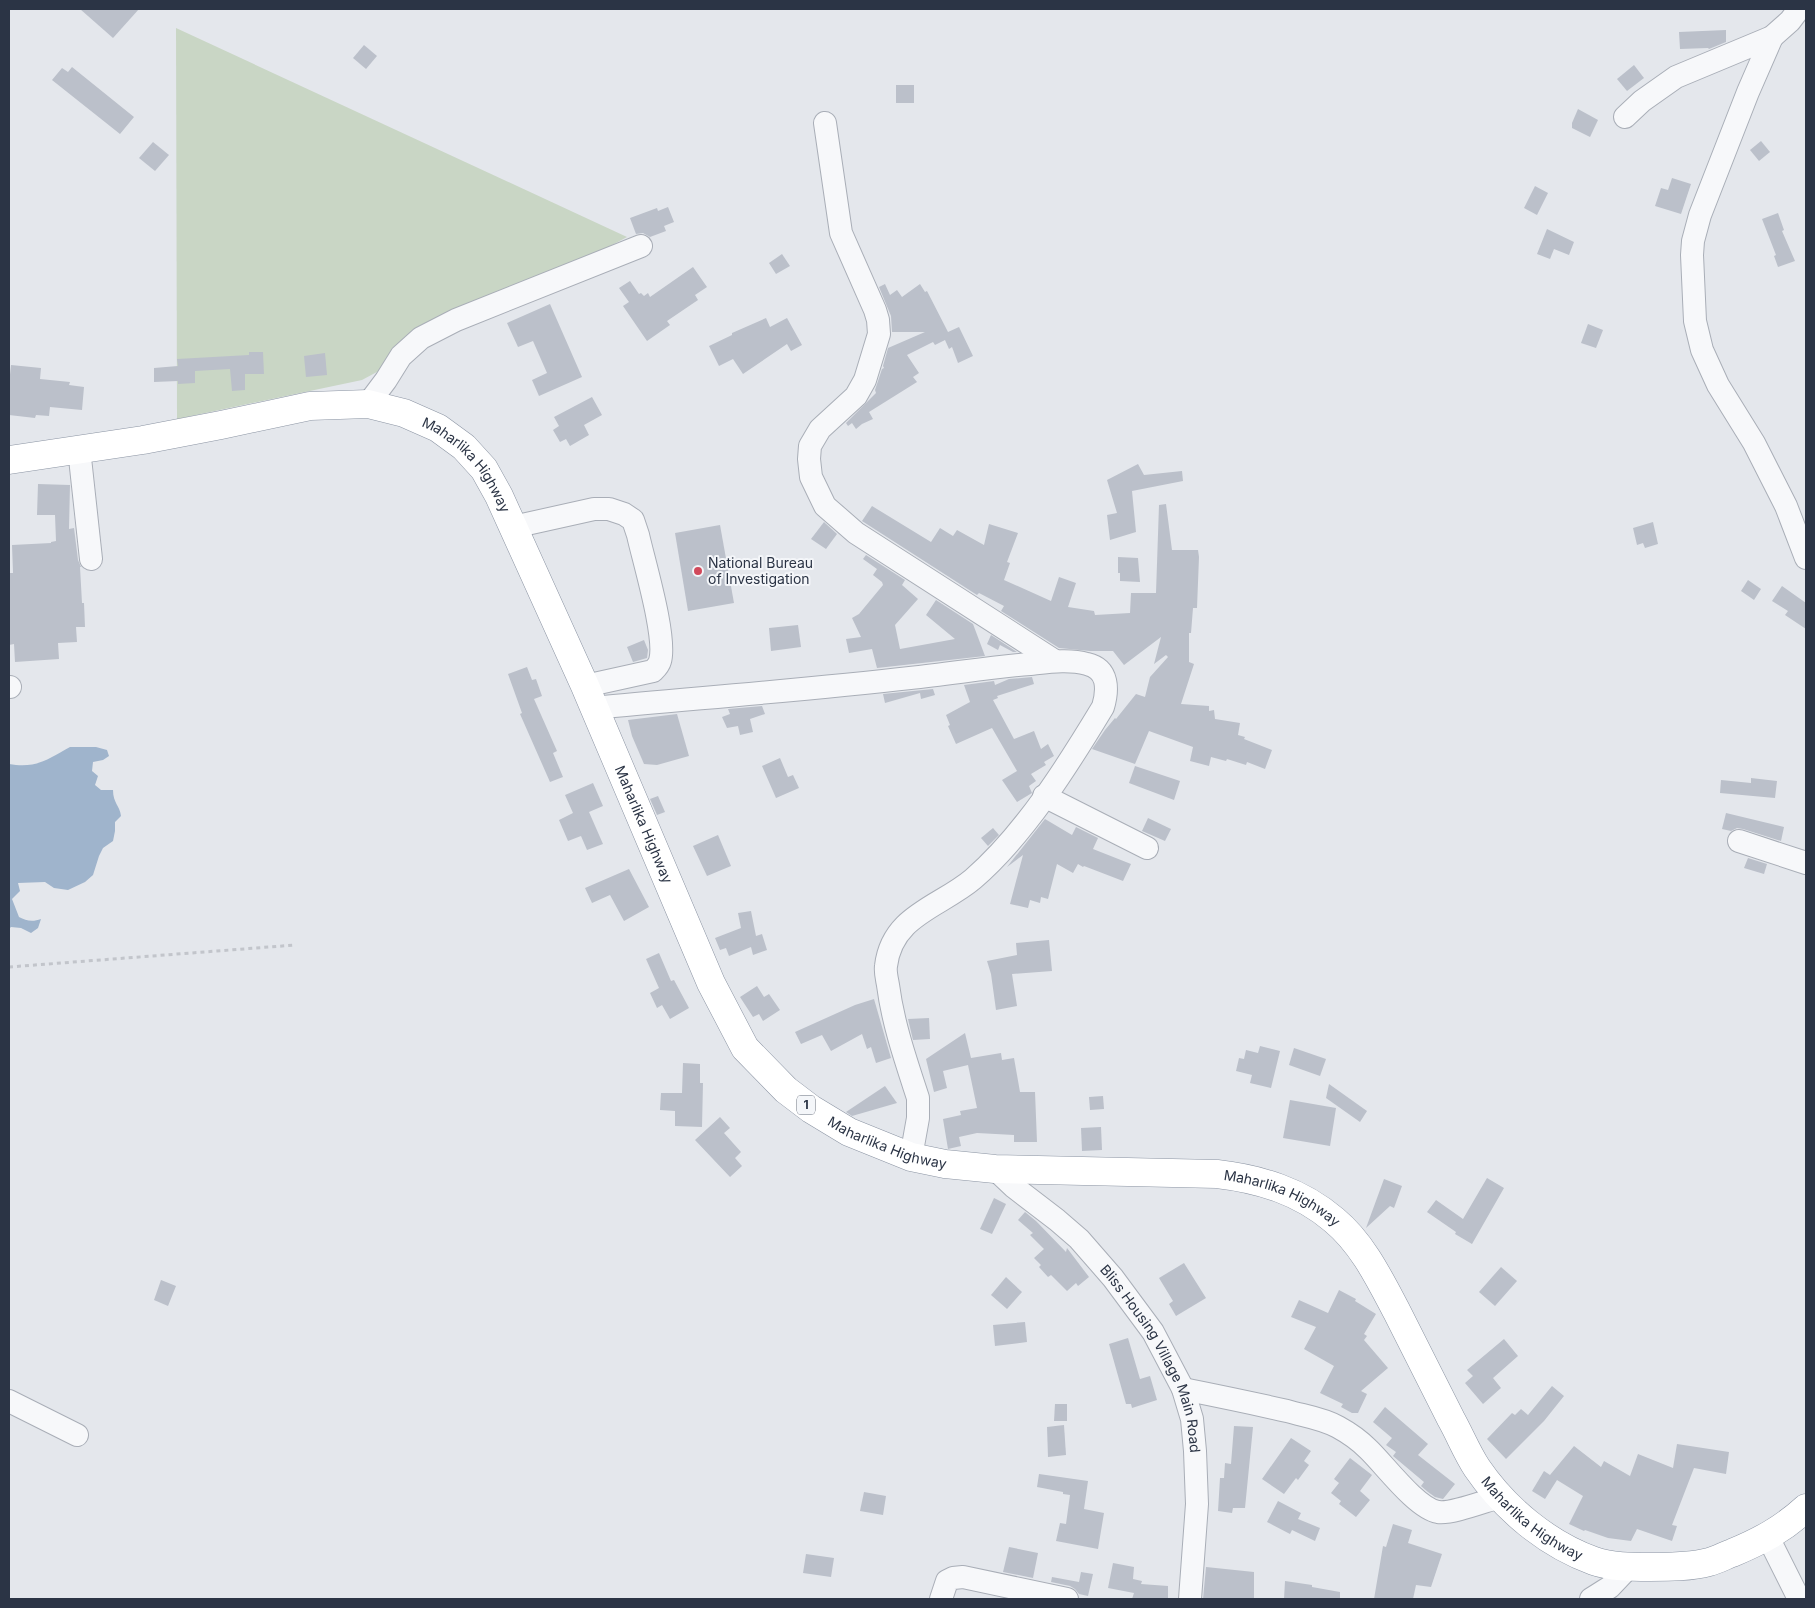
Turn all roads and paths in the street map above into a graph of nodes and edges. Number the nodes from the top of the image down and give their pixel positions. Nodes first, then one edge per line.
1 (1799, 9) edge
2 (1772, 37) junction
3 (1624, 117) dead end
4 (825, 123) dead end
5 (641, 246) dead end
6 (368, 404) junction
7 (80, 449) junction
8 (9, 460) edge
9 (513, 527) junction
10 (1806, 558) edge
11 (91, 559) dead end
12 (1055, 662) junction
13 (589, 697) junction
14 (1044, 796) junction
15 (1739, 841) dead end
16 (1147, 848) dead end
17 (1806, 863) edge
18 (295, 945) dead end
19 (9, 966) edge
20 (911, 1157) junction
21 (995, 1169) junction
22 (1183, 1388) junction
23 (9, 1401) edge
24 (76, 1435) dead end
25 (1500, 1497) junction
26 (1806, 1508) edge
27 (1768, 1537) junction
28 (1629, 1566) junction
29 (941, 1599) edge
30 (1067, 1599) edge
31 (1190, 1599) edge
32 (1591, 1599) edge
33 (1799, 1599) edge

1 - 2 street
2 - 3 street
2 - 10 street
4 - 12 street
5 - 6 street
6 - 7 highway, Maharlika Highway / 1
6 - 9 highway, Maharlika Highway / 1
7 - 8 highway, Maharlika Highway / 1
7 - 11 street
9 - 13 highway, Maharlika Highway / 1
9 - 13 street
12 - 13 street
12 - 14 street
13 - 20 highway, Maharlika Highway / 1
14 - 16 street
14 - 20 street
15 - 17 street
18 - 19 path
20 - 21 highway, Maharlika Highway / 1
21 - 22 street, Bliss Housing Village Main Road
21 - 25 highway, Maharlika Highway / 1
22 - 25 street
22 - 31 street, Bliss Housing Village Main Road
23 - 24 street
25 - 28 highway, Maharlika Highway / 1
26 - 27 highway, Maharlika Highway / 1
27 - 28 highway, Maharlika Highway / 1
27 - 33 street
28 - 32 street
29 - 30 street

